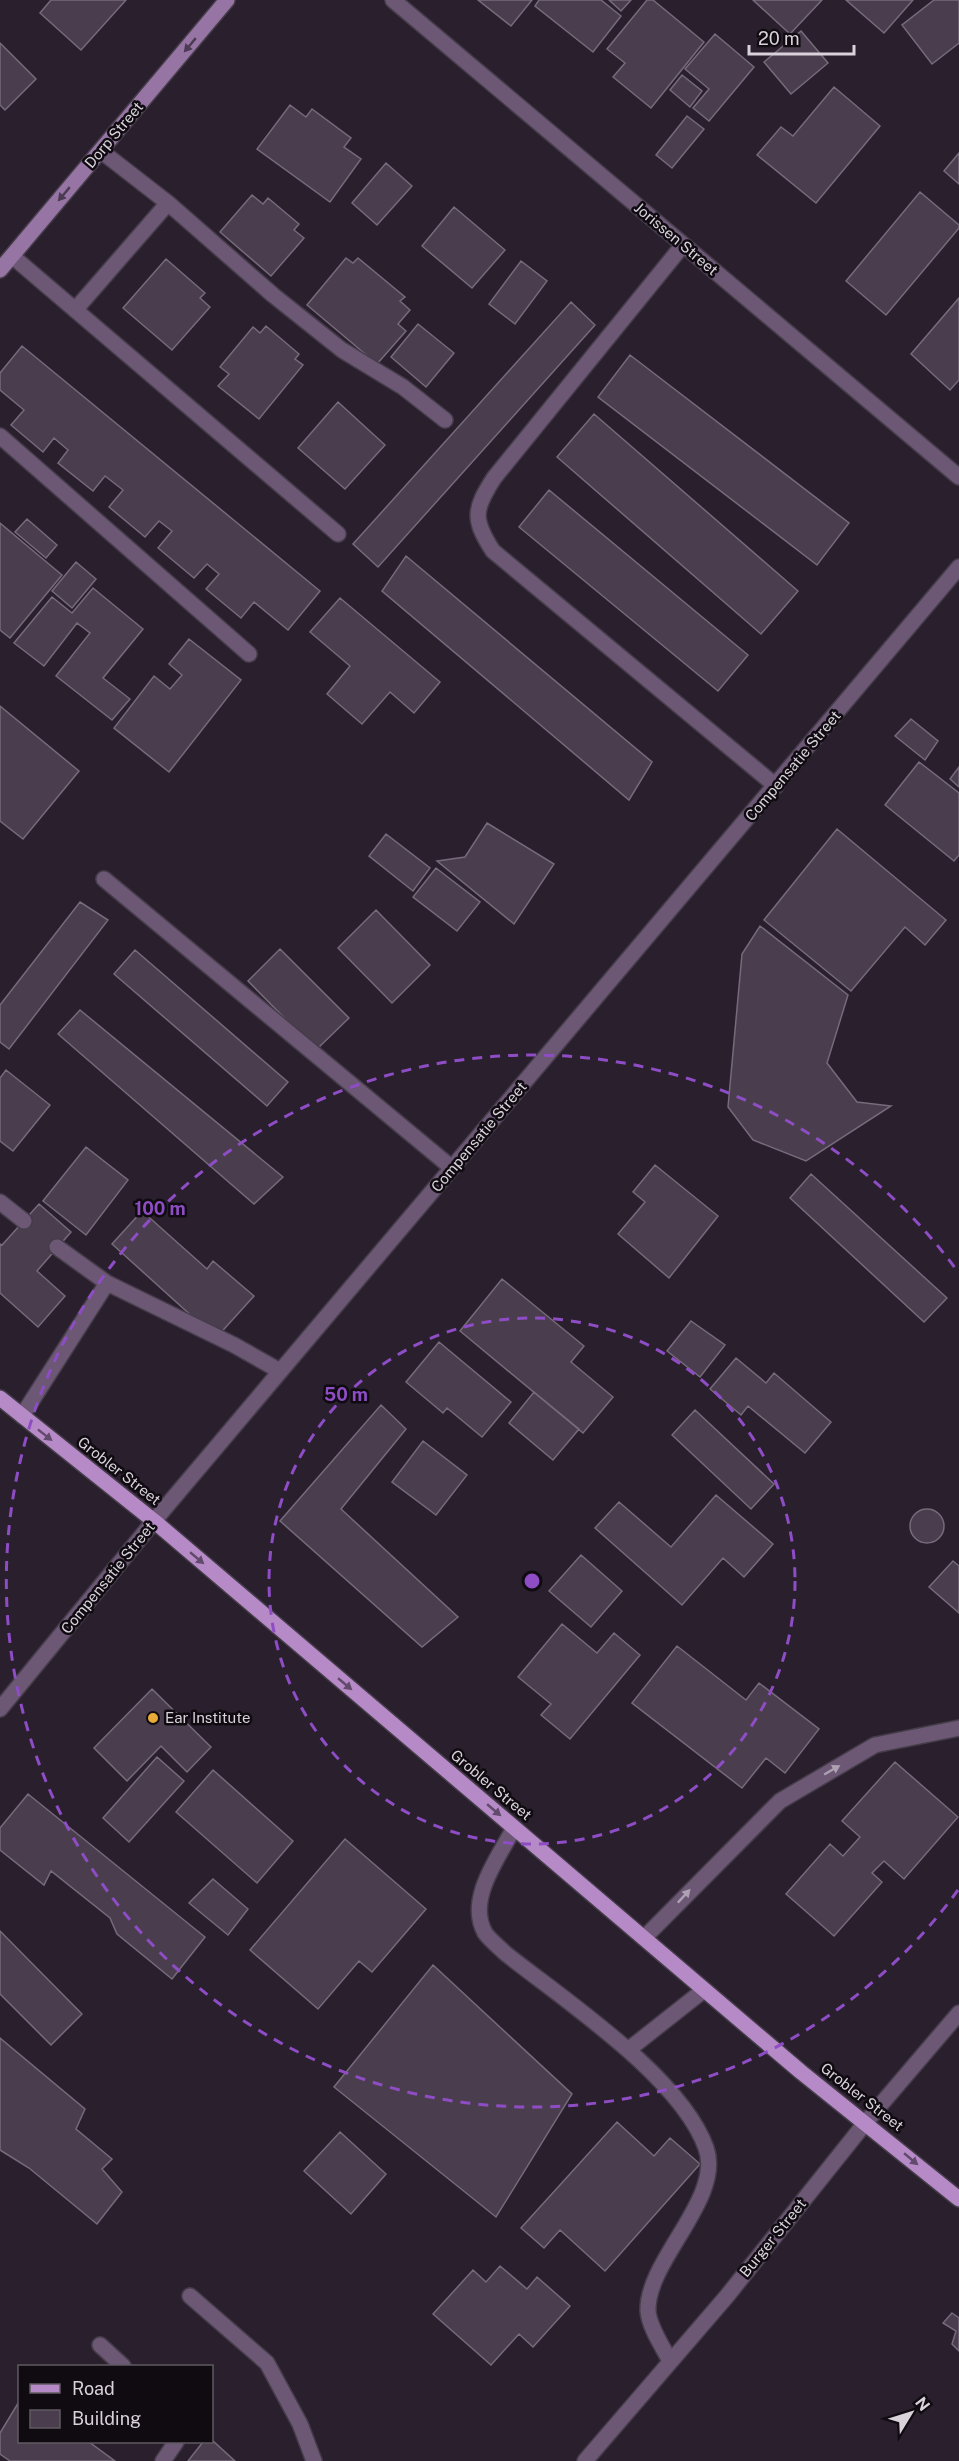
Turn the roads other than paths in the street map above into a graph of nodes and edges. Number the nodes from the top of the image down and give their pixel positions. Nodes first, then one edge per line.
1 (228, 0) edge
2 (393, 0) edge
3 (101, 151) junction
4 (168, 203) junction
5 (683, 245) junction
6 (12, 256) junction
7 (0, 270) edge
8 (75, 310) junction
9 (445, 420) dead end
10 (0, 436) edge
11 (959, 477) edge
12 (338, 534) dead end
13 (959, 567) edge
14 (249, 654) dead end
15 (776, 786) junction
16 (104, 879) dead end
17 (452, 1168) junction
18 (0, 1202) edge
19 (24, 1221) dead end
20 (57, 1247) dead end
21 (107, 1283) junction
22 (280, 1371) junction
23 (0, 1398) edge
24 (21, 1416) junction
25 (154, 1521) junction
26 (0, 1709) edge
27 (959, 1728) edge
28 (514, 1828) junction
29 (644, 1938) junction
30 (704, 1989) junction
31 (959, 2013) edge
32 (628, 2050) junction
33 (866, 2122) junction
34 (959, 2199) edge
35 (190, 2296) dead end
36 (100, 2345) dead end
37 (670, 2361) junction
38 (121, 2365) edge
39 (175, 2443) edge
40 (163, 2461) edge
41 (314, 2461) edge
42 (585, 2461) edge

1 -> 3 street, Dorp Street
2 - 5 street, Jorissen Street
3 - 4 street
3 -> 6 street, Dorp Street
4 - 8 street
4 - 9 street
5 - 11 street, Jorissen Street
5 - 15 street
6 - 7 street, Dorp Street
6 - 8 street
8 - 12 street
10 - 14 street
13 - 15 street, Compensatie Street
15 - 17 street, Compensatie Street
16 - 17 street
17 - 22 street, Compensatie Street
18 - 19 street
20 - 21 street
21 - 22 street
21 - 24 street
22 - 25 street, Compensatie Street
23 - 24 main road, Grobler Street
24 -> 25 main road, Grobler Street
25 - 26 street, Compensatie Street
25 -> 28 main road, Grobler Street
29 -> 27 street
28 - 29 main road, Grobler Street
28 - 32 street
29 - 30 main road, Grobler Street
30 - 32 street
30 - 33 main road, Grobler Street
31 - 33 street, Burger Street
32 - 37 street
33 -> 34 main road, Grobler Street
33 - 37 street, Burger Street
35 - 41 street
36 - 38 street
37 - 42 street, Burger Street
39 - 40 street

